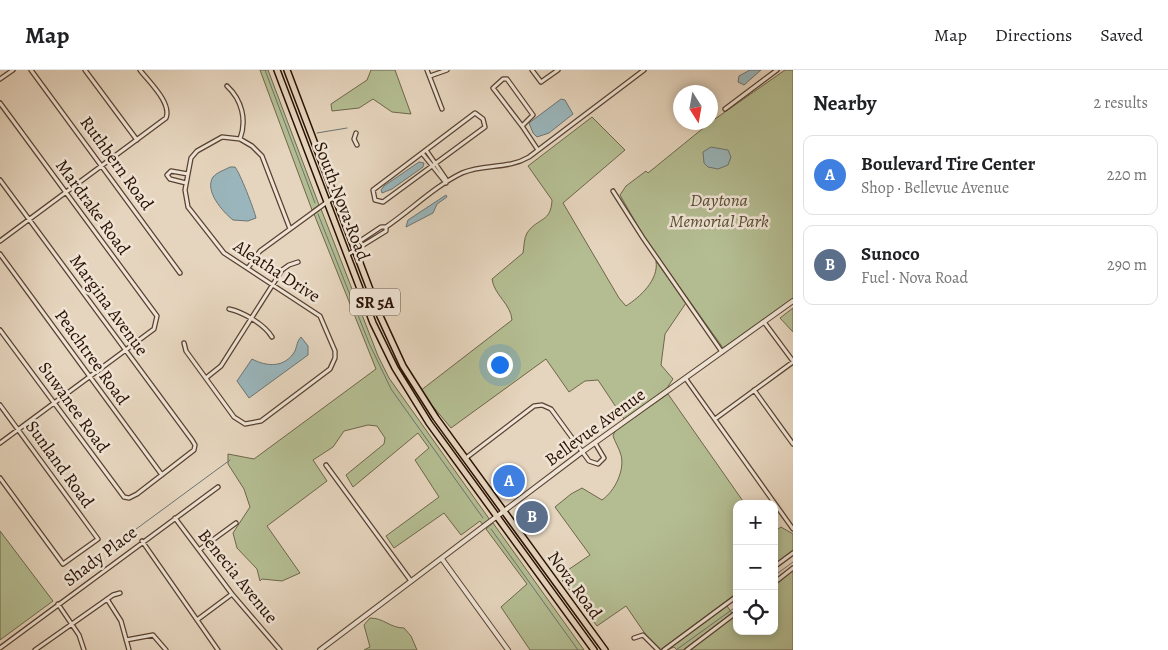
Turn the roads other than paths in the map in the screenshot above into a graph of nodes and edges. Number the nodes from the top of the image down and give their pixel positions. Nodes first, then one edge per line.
1 (13, 70) edge
2 (31, 70) edge
3 (85, 70) edge
4 (140, 70) edge
5 (278, 70) edge
6 (287, 70) edge
7 (427, 70) edge
8 (446, 70) edge
9 (532, 70) edge
10 (558, 70) edge
11 (644, 70) edge
12 (778, 70) edge
13 (430, 76) junction
14 (0, 79) edge
15 (227, 86) dead end
16 (0, 103) edge
17 (442, 109) dead end
18 (725, 109) dead end
19 (304, 114) junction
20 (295, 117) junction
21 (522, 126) junction
22 (356, 133) dead end
23 (240, 139) junction
24 (137, 140) junction
25 (357, 145) dead end
26 (538, 150) junction
27 (424, 151) junction
28 (434, 165) junction
29 (102, 167) junction
30 (188, 174) junction
31 (0, 180) edge
32 (186, 183) junction
33 (446, 183) junction
34 (613, 191) dead end
35 (66, 193) junction
36 (335, 196) junction
37 (327, 201) junction
38 (29, 220) junction
39 (386, 226) junction
40 (290, 229) junction
41 (0, 241) edge
42 (356, 249) junction
43 (0, 254) edge
44 (347, 255) junction
45 (298, 262) dead end
46 (248, 268) junction
47 (180, 273) dead end
48 (272, 284) junction
49 (793, 301) edge
50 (229, 309) dead end
51 (251, 319) junction
52 (764, 322) junction
53 (0, 330) edge
54 (272, 337) dead end
55 (184, 343) dead end
56 (394, 348) junction
57 (126, 351) junction
58 (386, 352) junction
59 (722, 352) junction
60 (793, 362) edge
61 (90, 377) junction
62 (205, 378) junction
63 (686, 379) junction
64 (754, 390) junction
65 (54, 403) junction
66 (0, 405) edge
67 (715, 419) junction
68 (18, 430) junction
69 (595, 442) junction
70 (0, 443) edge
71 (793, 444) edge
72 (582, 452) junction
73 (466, 458) junction
74 (326, 465) dead end
75 (162, 475) junction
76 (0, 478) edge
77 (218, 487) dead end
78 (505, 512) junction
79 (497, 517) junction
80 (175, 518) junction
81 (236, 523) dead end
82 (793, 529) edge
83 (142, 541) junction
84 (199, 550) junction
85 (793, 553) edge
86 (442, 559) junction
87 (778, 564) edge
88 (793, 568) edge
89 (778, 580) edge
90 (411, 582) junction
91 (120, 593) dead end
92 (232, 594) junction
93 (107, 599) junction
94 (733, 599) edge
95 (58, 604) junction
96 (733, 615) edge
97 (196, 620) junction
98 (72, 624) junction
99 (634, 638) dead end
100 (126, 640) junction
101 (0, 648) edge
102 (36, 650) edge
103 (84, 650) edge
104 (128, 650) edge
105 (166, 650) edge
106 (218, 650) edge
107 (280, 650) edge
108 (320, 650) edge
109 (508, 650) edge
110 (594, 650) edge
111 (605, 650) edge
112 (658, 650) edge
113 (664, 650) edge
114 (687, 650) edge

1 - 14 street
2 - 29 street, Ruthbern Road
3 - 24 street
4 - 24 street
5 - 20 main road, South Nova Road / SR 5A
6 - 19 main road, South Nova Road / SR 5A
7 - 13 street
8 - 13 street
9 - 10 street
11 - 26 street
12 - 18 street
13 - 17 street
15 - 23 street
16 - 35 street, Mardrake Road
19 - 20 street
19 - 36 main road, South Nova Road / SR 5A
20 - 37 main road, South Nova Road / SR 5A
21 - 21 street
21 - 26 street
22 - 25 street
23 - 30 street, Aleatha Drive
23 - 40 street
24 - 29 street
26 - 33 street
27 - 28 street
27 - 28 street
27 - 28 street
28 - 33 street
29 - 35 street
29 - 47 street, Ruthbern Road
30 - 32 street, Aleatha Drive
30 - 32 street
31 - 38 street, Margina Avenue
32 - 46 street, Aleatha Drive
33 - 39 street
34 - 59 street
35 - 38 street
35 - 57 street, Mardrake Road
36 - 37 street
36 - 42 main road, South Nova Road / SR 5A
37 - 40 street
37 - 44 main road, South Nova Road / SR 5A
38 - 41 street
38 - 57 street, Margina Avenue
39 - 42 street
39 - 42 street
40 - 46 street
42 - 44 street
42 - 56 main road, South Nova Road / SR 5A
43 - 61 street, Peachtree Road
44 - 58 main road, South Nova Road / SR 5A
45 - 48 street
46 - 48 street, Aleatha Drive
48 - 51 street
48 - 62 street, Aleatha Drive
49 - 52 street, Bellevue Avenue
50 - 51 street
51 - 54 street
51 - 62 street
52 - 59 street, Bellevue Avenue
52 - 60 street
53 - 65 street, Suwanee Road
55 - 62 street, Aleatha Drive
56 - 58 street
56 - 73 main road, South Nova Road / SR 5A
57 - 61 street
57 - 75 street, Margina Avenue
58 - 79 main road, South Nova Road / SR 5A
59 - 63 street, Bellevue Avenue
60 - 64 street
61 - 65 street
61 - 75 street, Peachtree Road
63 - 67 street
63 - 69 street, Bellevue Avenue
64 - 67 street
64 - 71 street
65 - 68 street
65 - 75 street, Suwanee Road
66 - 68 street, Sunland Road
67 - 82 street
68 - 70 street
68 - 76 street, Sunland Road
69 - 72 street, Bellevue Avenue
69 - 72 street
72 - 73 street
72 - 78 street, Bellevue Avenue
73 - 78 main road, South Nova Road / SR 5A
74 - 90 street
77 - 80 street, Shady Place
78 - 79 street, Bellevue Avenue
78 - 111 main road, Nova Road / SR 5A
79 - 86 street, Bellevue Avenue
79 - 110 main road, Nova Road / SR 5A
80 - 83 street, Shady Place
80 - 84 street, Benecia Avenue
81 - 84 street
83 - 95 street, Shady Place
83 - 97 street
84 - 92 street, Benecia Avenue
85 - 87 street
86 - 90 street, Bellevue Avenue
86 - 109 street
88 - 89 street
90 - 108 street, Bellevue Avenue
91 - 93 street
92 - 97 street
92 - 107 street, Benecia Avenue
93 - 98 street
93 - 100 street
94 - 113 street
95 - 98 street
95 - 101 street, Shady Place
96 - 114 street
97 - 106 street
98 - 102 street
98 - 103 street
99 - 112 street
100 - 104 street
100 - 105 street

